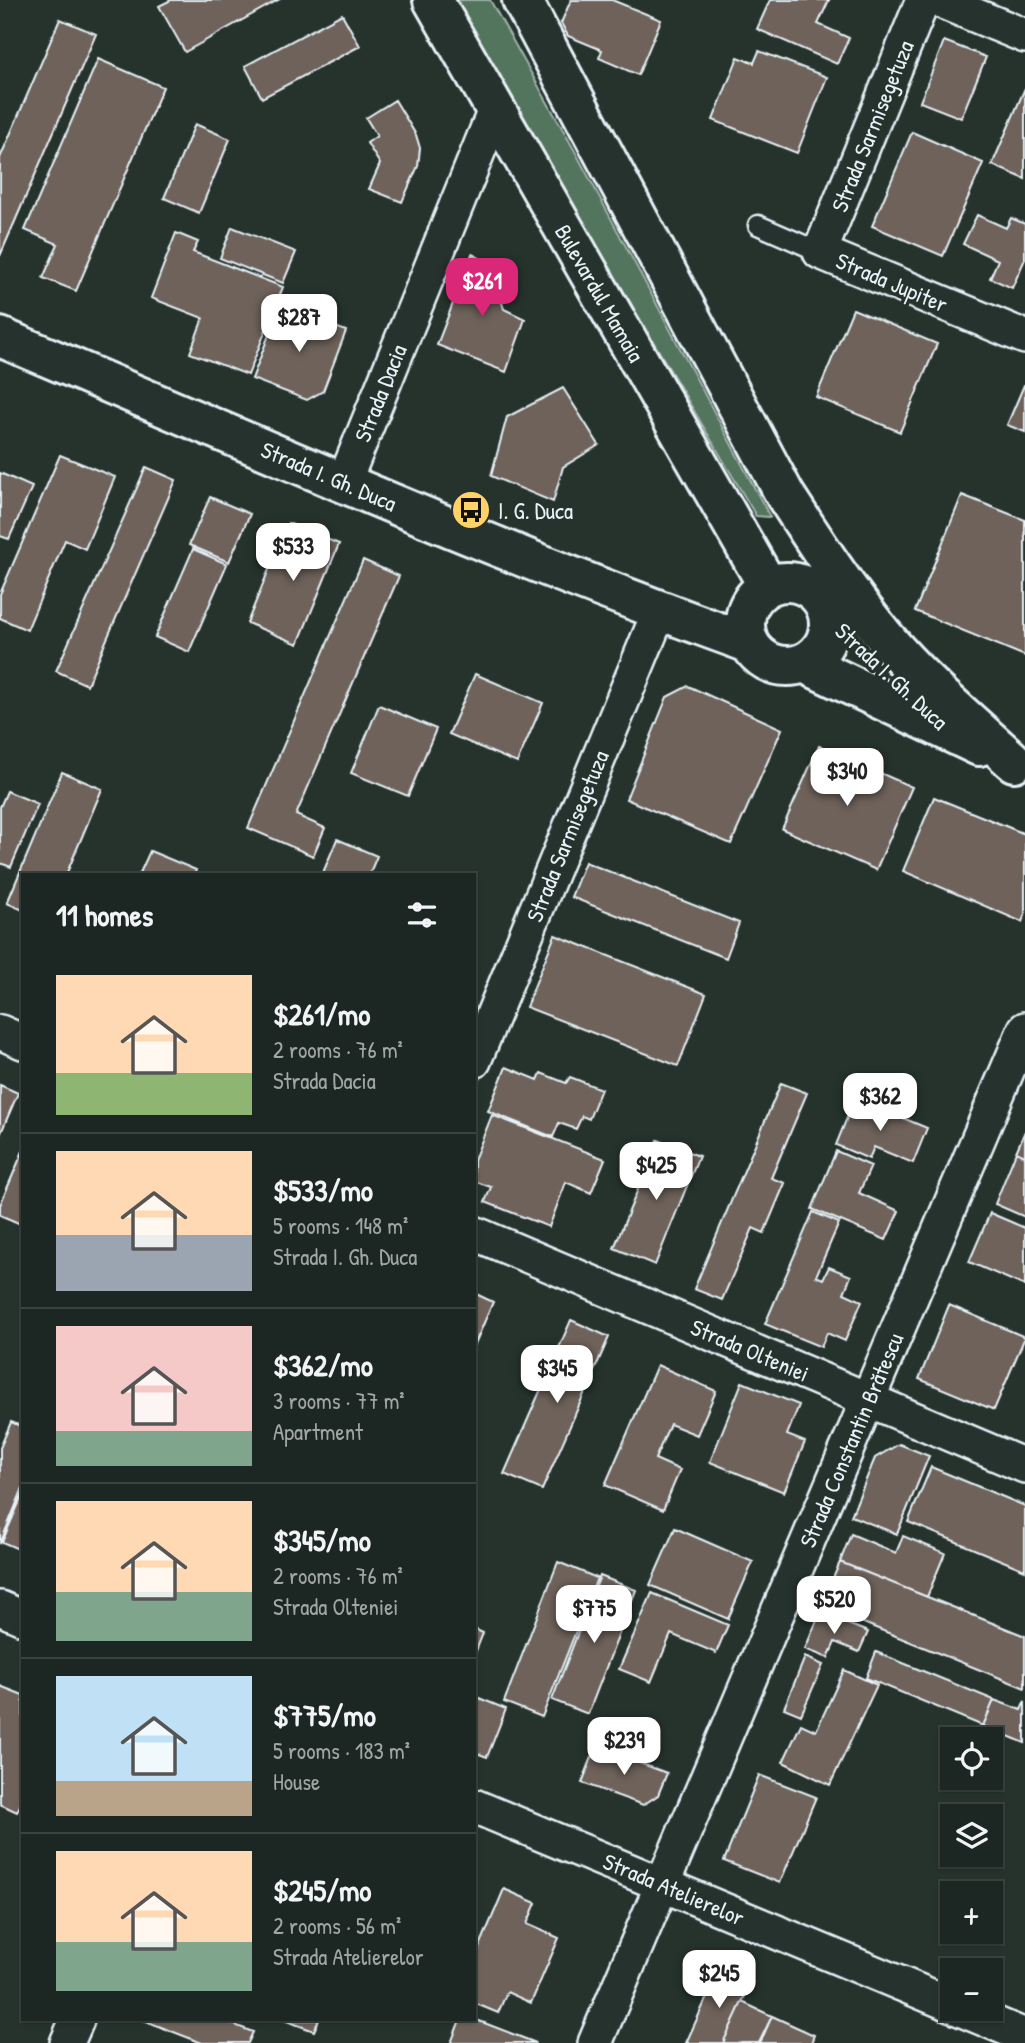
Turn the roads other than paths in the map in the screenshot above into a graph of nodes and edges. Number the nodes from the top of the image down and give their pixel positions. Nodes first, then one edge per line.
1 (433, 0) edge
2 (923, 0) edge
3 (938, 0) edge
4 (532, 6) edge
5 (1025, 36) edge
6 (495, 110) junction
7 (758, 225) dead end
8 (820, 252) junction
9 (0, 337) edge
10 (1025, 337) edge
11 (344, 482) junction
12 (786, 495) junction
13 (760, 593) junction
14 (823, 605) junction
15 (659, 612) junction
16 (749, 643) junction
17 (804, 663) junction
18 (954, 734) junction
19 (1019, 764) edge
20 (1025, 1029) edge
21 (0, 1032) edge
22 (21, 1041) edge
23 (476, 1056) edge
24 (476, 1234) edge
25 (868, 1400) junction
26 (1025, 1466) edge
27 (0, 1608) edge
28 (21, 1617) edge
29 (476, 1807) edge
30 (662, 1884) junction
31 (940, 2001) edge
32 (77, 2021) edge
33 (989, 2021) edge
34 (1025, 2036) edge
35 (67, 2043) edge
36 (594, 2043) edge

1 - 6 main road, Bulevardul Mamaia
2 - 8 street, Strada Sarmisegetuza
3 - 5 street
4 - 12 main road
6 - 11 street, Strada Dacia
6 - 13 main road, Bulevardul Mamaia
7 - 8 lane, Strada Jupiter
8 - 10 street, Strada Jupiter
9 - 11 main road, Strada I. Gh. Duca
11 - 15 main road, Strada I. Gh. Duca
12 - 14 main road
12 - 19 main road
13 - 14 main road
13 - 15 main road, Strada I. Gh. Duca
13 - 16 main road
14 - 17 main road
14 - 18 main road, Strada I. Gh. Duca
15 - 16 main road, Strada I. Gh. Duca
15 - 23 street, Strada Sarmisegetuza
16 - 17 main road
17 - 18 main road, Strada I. Gh. Duca
18 - 19 main road, Strada I. Gh. Duca
20 - 25 street, Strada Constantin Brătescu
21 - 22 street
24 - 25 street, Strada Olteniei
25 - 26 street, Strada Olteniei
25 - 30 street, Strada Constantin Brătescu
27 - 28 street
29 - 30 street, Strada Atelierelor
30 - 31 street, Strada Atelierelor
30 - 36 street, Strada Constantin Brătescu
32 - 35 street
33 - 34 street

